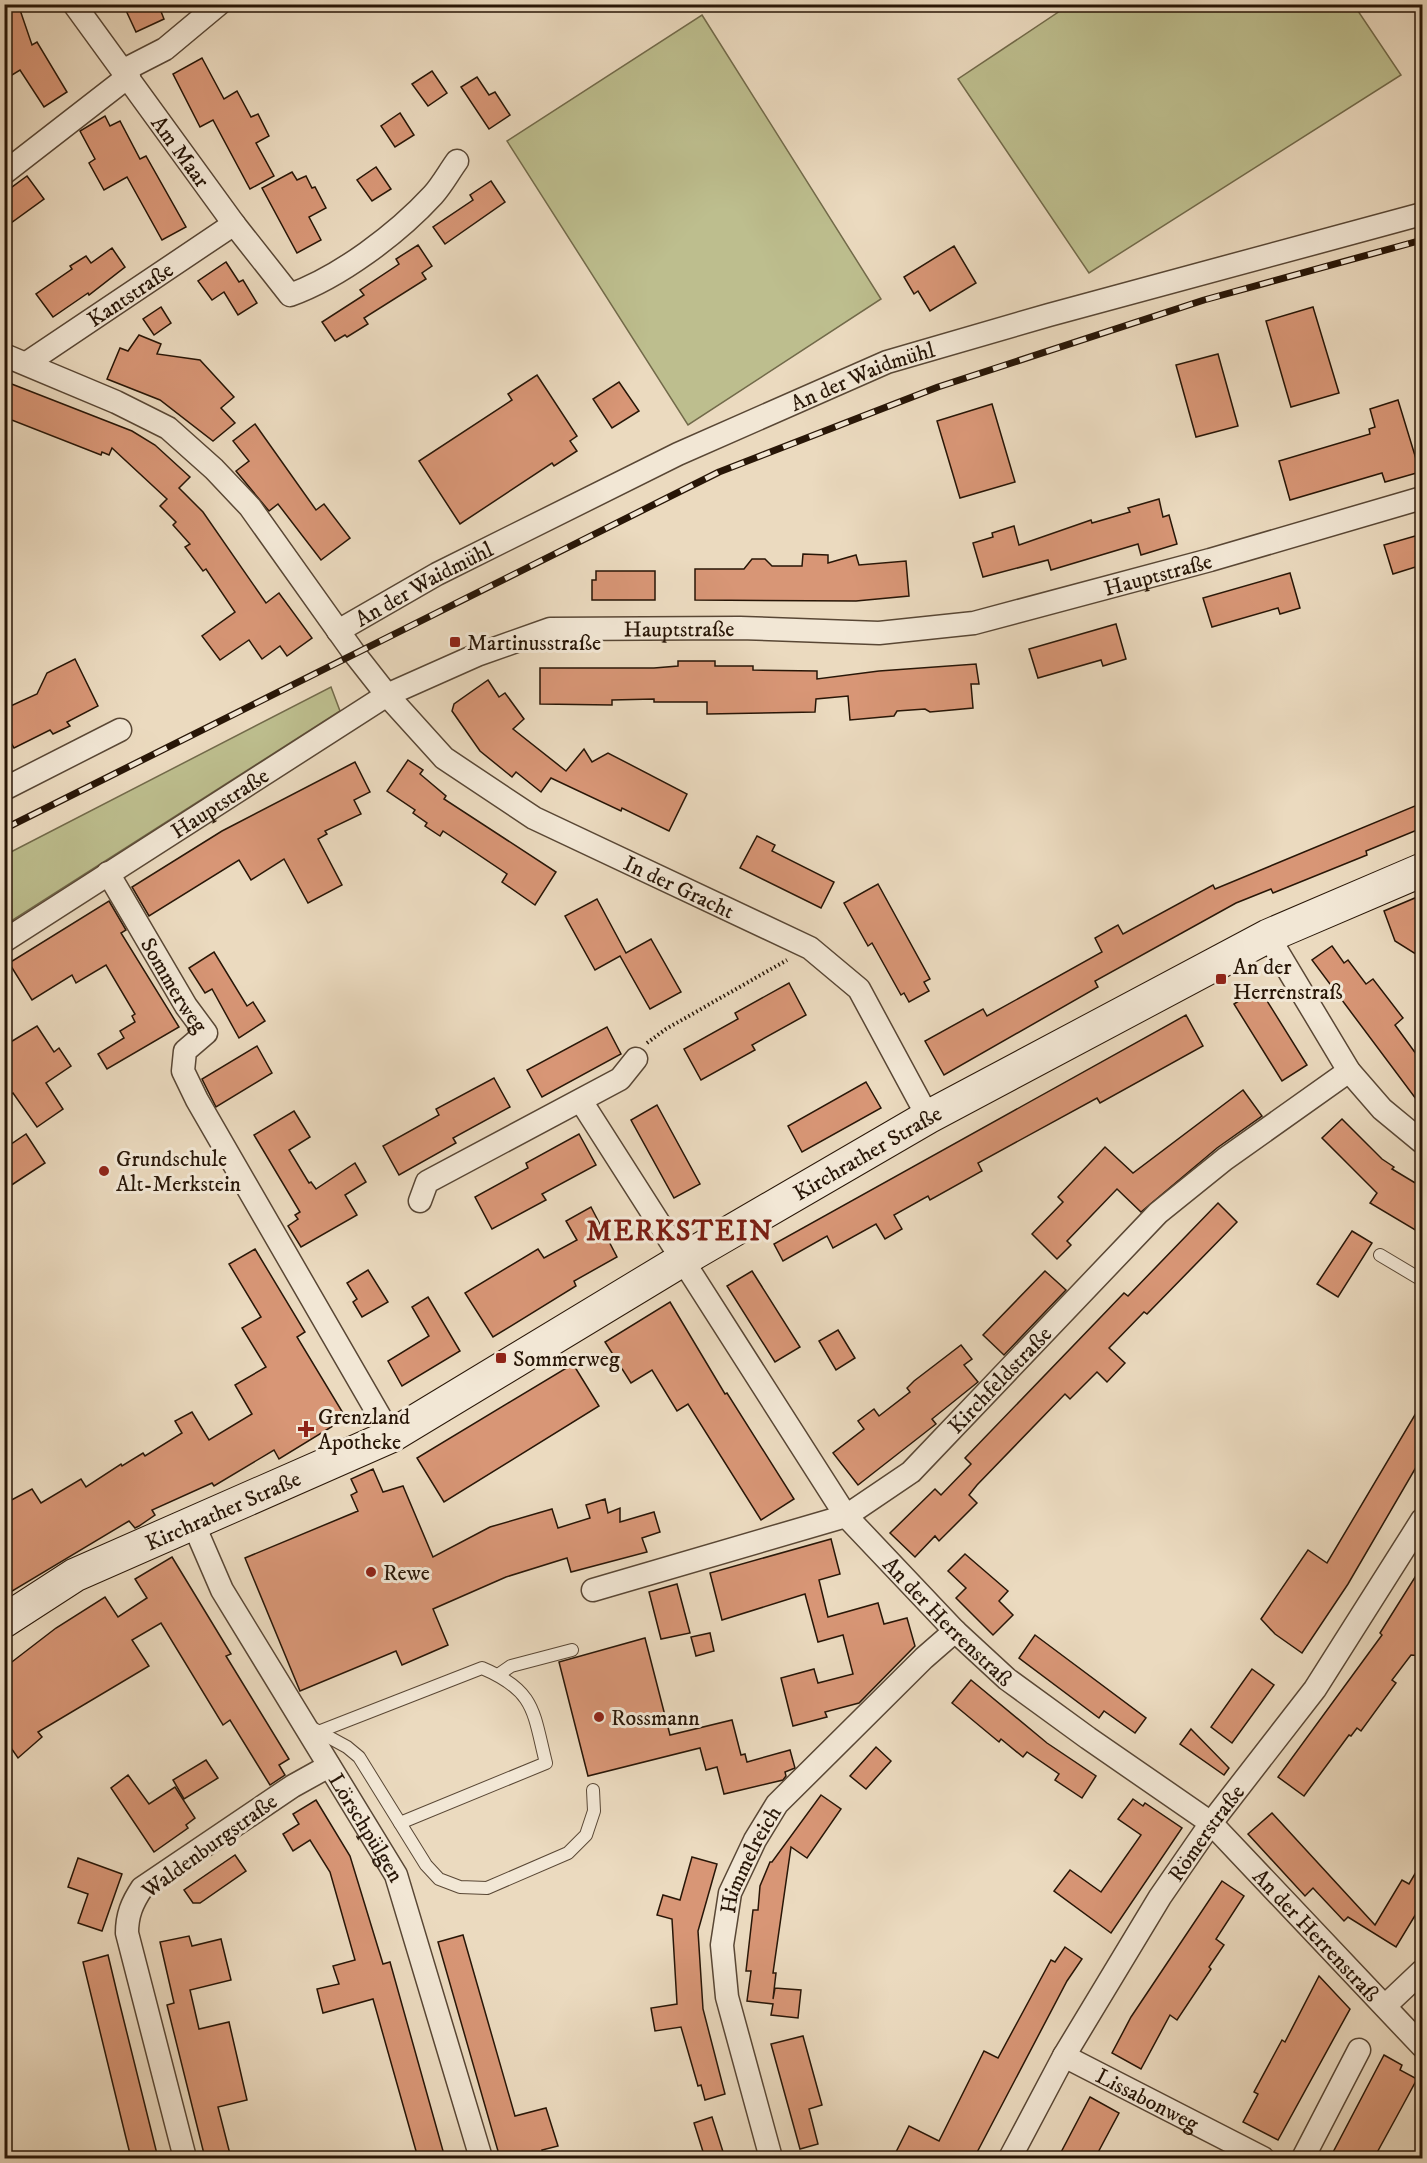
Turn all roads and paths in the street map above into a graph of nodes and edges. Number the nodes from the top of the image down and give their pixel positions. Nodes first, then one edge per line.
1 (74, 4) edge
2 (219, 4) edge
3 (126, 73) junction
4 (457, 161) dead end
5 (4, 173) edge
6 (1422, 214) edge
7 (234, 224) junction
8 (4, 355) edge
9 (27, 363) junction
10 (1422, 498) edge
11 (338, 631) junction
12 (387, 695) junction
13 (120, 730) dead end
14 (4, 789) edge
15 (1422, 870) edge
16 (108, 873) junction
17 (1268, 936) junction
18 (4, 941) edge
19 (810, 948) junction
20 (636, 1059) joint
21 (1349, 1071) junction
22 (581, 1101) junction
23 (928, 1117) junction
24 (1422, 1142) edge
25 (420, 1201) dead end
26 (1380, 1255) dead end
27 (682, 1260) junction
28 (1422, 1280) edge
29 (391, 1436) junction
30 (846, 1516) junction
31 (1422, 1520) edge
32 (193, 1523) junction
33 (593, 1590) dead end
34 (4, 1621) edge
35 (955, 1631) junction
36 (572, 1650) dead end
37 (498, 1675) junction
38 (309, 1726) junction
39 (329, 1766) junction
40 (593, 1790) dead end
41 (400, 1823) junction
42 (1211, 1823) junction
43 (1422, 1971) edge
44 (1384, 2006) junction
45 (1422, 2046) edge
46 (1359, 2050) dead end
47 (1064, 2056) junction
48 (184, 2158) edge
49 (481, 2158) edge
50 (771, 2158) edge
51 (1010, 2158) edge
52 (1263, 2158) edge
53 (1303, 2158) edge

1 - 3 street, Am Maar
2 - 3 street
3 - 5 street
3 - 7 street, Am Maar
4 - 7 street, Am Maar
6 - 11 street, An der Waidmühl
7 - 9 street, Kantstraße
8 - 9 street
9 - 11 street
10 - 12 street, Hauptstraße
11 - 12 street
12 - 16 street, Hauptstraße
12 - 19 street, In der Gracht
13 - 14 street
15 - 17 main road, Kirchrather Straße
16 - 18 street, Hauptstraße
16 - 29 street, Sommerweg
17 - 21 street
17 - 23 main road, Kirchrather Straße
19 - 20 path
19 - 23 street, In der Gracht
20 - 22 street
21 - 24 street
21 - 30 street, Kirchfeldstraße
22 - 25 street
22 - 27 street, An der Herrenstraß
23 - 27 main road, Kirchrather Straße
26 - 28 lane
27 - 29 main road, Kirchrather Straße
27 - 30 street, An der Herrenstraß
29 - 32 main road, Kirchrather Straße
30 - 33 street, Kirchfeldstraße
30 - 35 street, An der Herrenstraß
31 - 42 street, Römerstraße
32 - 34 main road, Kirchrather Straße
32 - 38 street, Lörschpülgen
35 - 42 street, An der Herrenstraß
35 - 50 street, Himmelreich
36 - 37 lane
37 - 38 lane
37 - 41 lane
38 - 39 street, Lörschpülgen
38 - 41 lane
39 - 48 street, Waldenburgstraße
39 - 49 street, Lörschpülgen
40 - 41 lane
42 - 44 street, An der Herrenstraß
42 - 47 street, Römerstraße
43 - 44 street
44 - 45 street, An der Herrenstraß
46 - 53 street
47 - 51 street, Römerstraße
47 - 52 street, Lissabonweg

